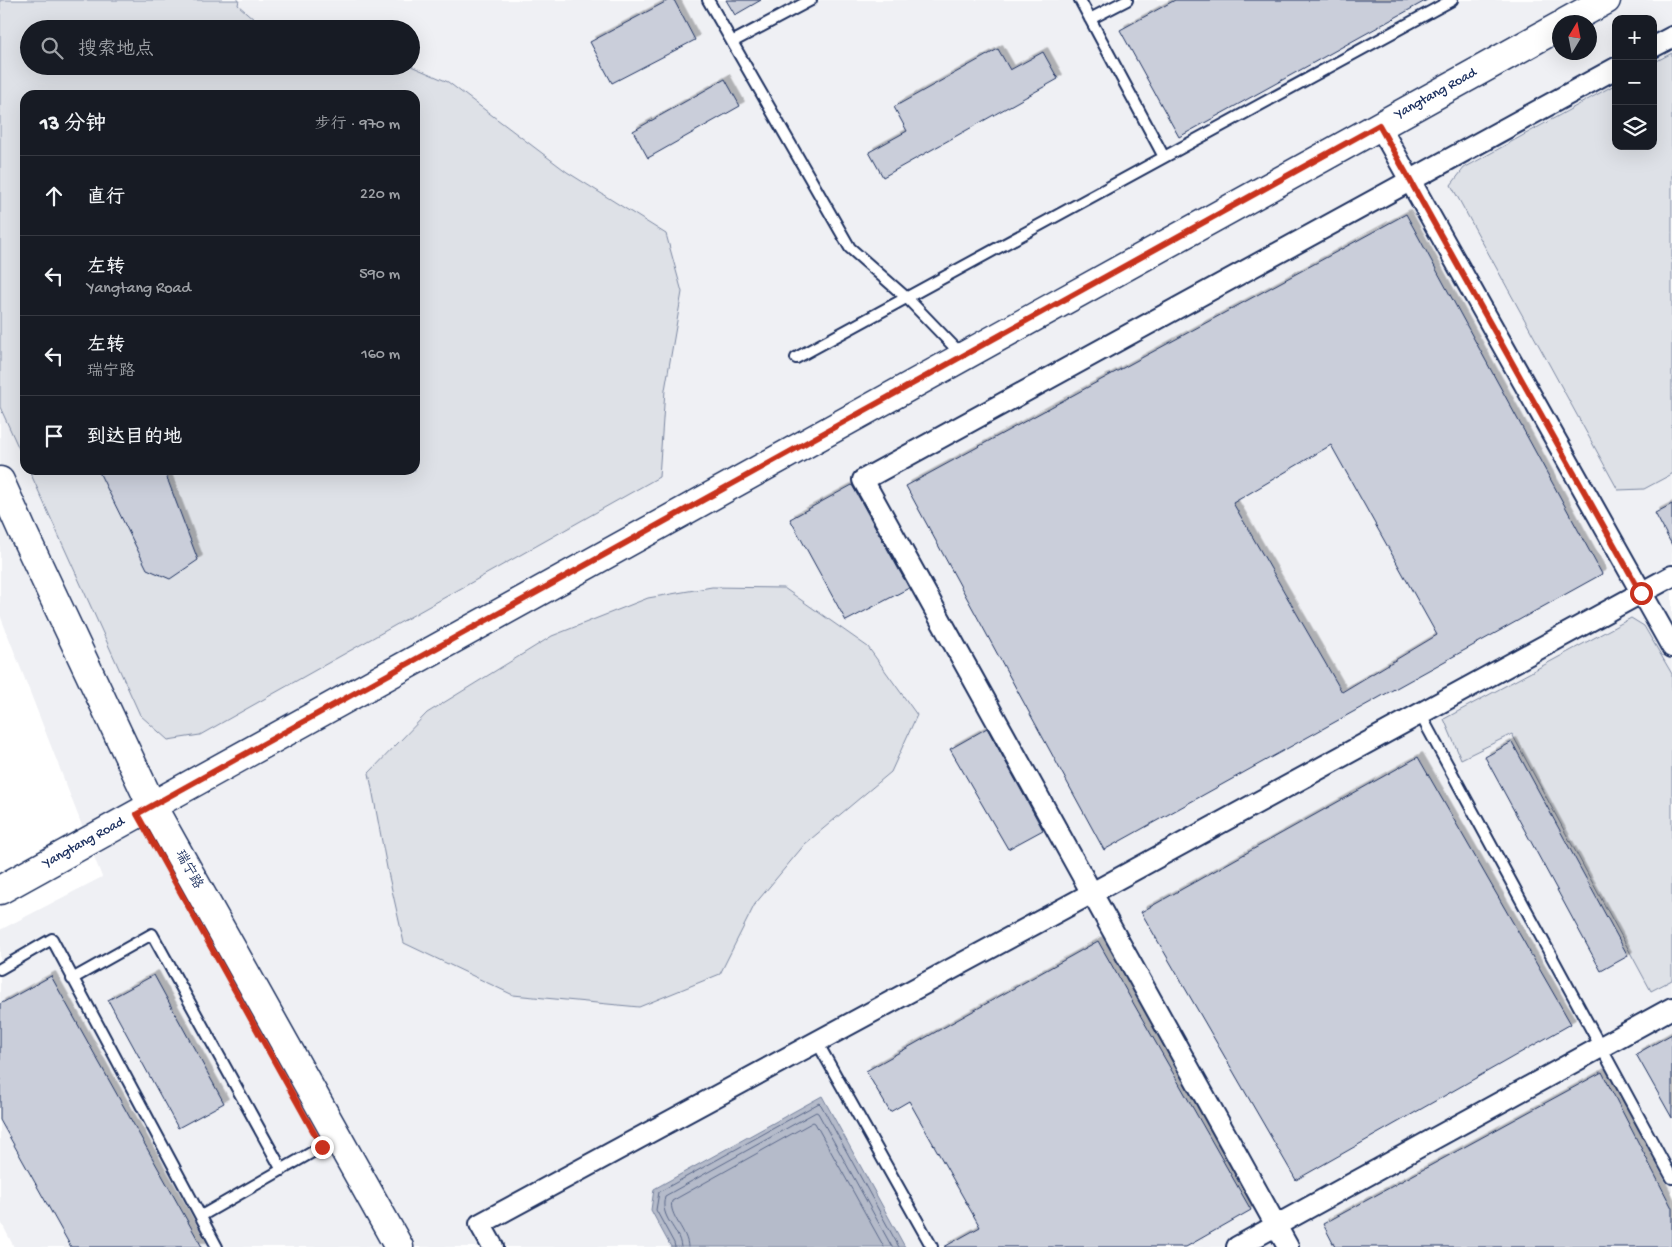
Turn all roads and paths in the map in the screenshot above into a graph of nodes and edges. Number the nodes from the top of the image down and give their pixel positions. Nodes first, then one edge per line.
1 (708, 0) edge
2 (811, 0) edge
3 (1080, 0) edge
4 (1127, 0) edge
5 (1452, 0) edge
6 (1606, 0) edge
7 (1579, 15) edge
8 (1090, 19) junction
9 (1552, 30) edge
10 (1672, 37) edge
11 (732, 42) junction
12 (1657, 45) edge
13 (1612, 70) edge
14 (1379, 125) junction
15 (1164, 157) junction
16 (1410, 181) junction
17 (906, 298) junction
18 (963, 356) junction
19 (796, 358) dead end
20 (0, 481) edge
21 (0, 515) edge
22 (1672, 576) edge
23 (1641, 593) junction
24 (1672, 648) edge
25 (1420, 714) junction
26 (145, 810) junction
27 (0, 890) edge
28 (1092, 893) junction
29 (0, 969) edge
30 (72, 979) junction
31 (1672, 1008) edge
32 (817, 1042) junction
33 (1601, 1047) junction
34 (330, 1142) junction
35 (282, 1170) junction
36 (1672, 1178) edge
37 (201, 1216) junction
38 (1276, 1225) junction
39 (217, 1247) edge
40 (378, 1247) edge
41 (399, 1247) edge
42 (493, 1247) edge
43 (932, 1247) edge
44 (1237, 1247) edge
45 (1288, 1247) edge

1 - 11 lane
2 - 11 lane
3 - 8 lane
4 - 8 lane
5 - 15 lane
6 - 7 main road
8 - 15 lane
9 - 14 main road, Yangtang Road
10 - 12 street
11 - 17 lane
13 - 16 street
14 - 16 street
14 - 18 main road, Yangtang Road
15 - 17 lane
16 - 23 street
16 - 28 street
17 - 18 lane
17 - 19 lane
18 - 26 main road, Yangtang Road
20 - 26 main road, 瑞宁路
21 - 26 main road, 瑞宁路
22 - 23 street
23 - 24 street
23 - 25 street
25 - 28 street
25 - 33 lane
26 - 27 main road, Yangtang Road
26 - 34 main road, 瑞宁路
28 - 32 street
28 - 38 street
29 - 30 lane
30 - 35 lane
30 - 37 lane
31 - 33 street
32 - 42 street
32 - 43 lane
33 - 36 lane
33 - 38 street
34 - 35 lane
34 - 40 main road, 瑞宁路
34 - 41 main road, 瑞宁路
35 - 37 lane
37 - 39 lane
38 - 44 street
38 - 45 street

